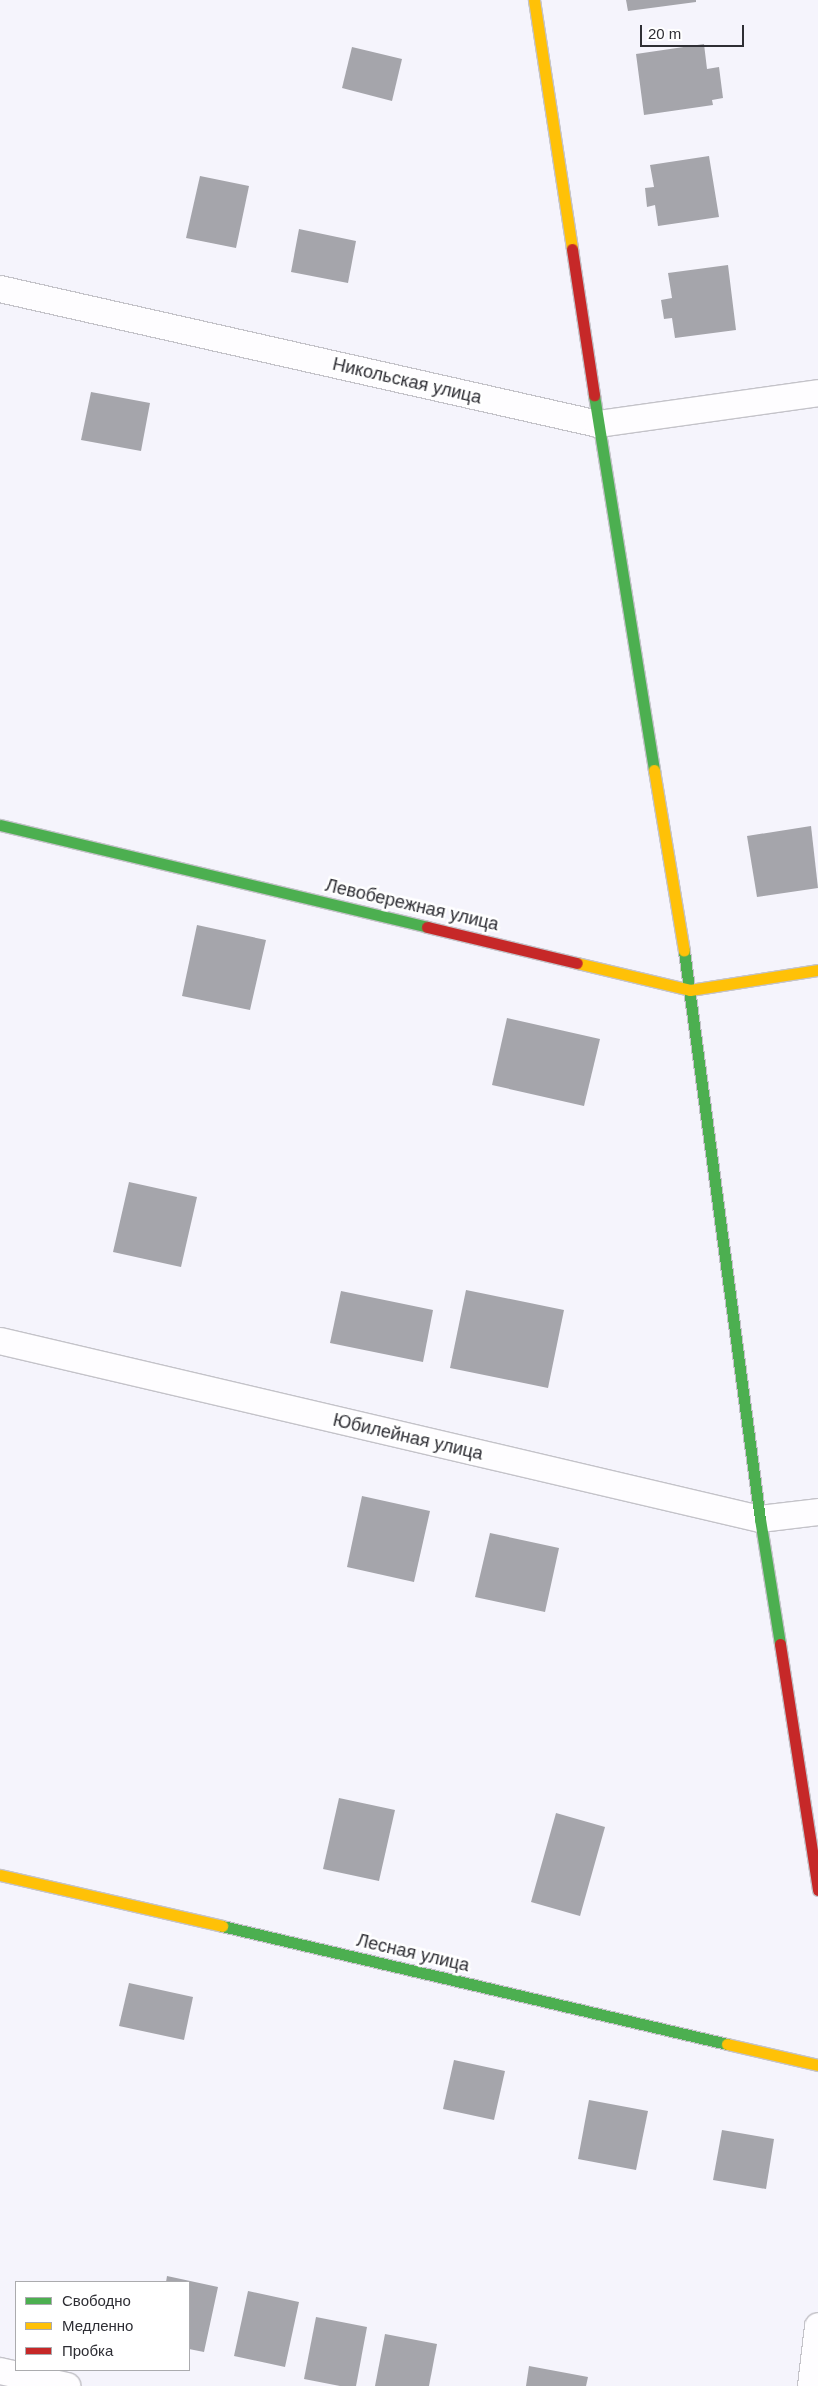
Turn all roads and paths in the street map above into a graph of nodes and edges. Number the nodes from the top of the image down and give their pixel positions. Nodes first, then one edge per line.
1 (534, 0) edge
2 (0, 289) edge
3 (818, 393) edge
4 (598, 424) junction
5 (0, 825) edge
6 (818, 970) edge
7 (690, 990) junction
8 (0, 1341) edge
9 (818, 1512) edge
10 (760, 1520) junction
11 (0, 1875) edge
12 (818, 1890) edge
13 (818, 2066) edge
14 (818, 2326) edge
15 (0, 2371) edge
16 (67, 2386) edge
17 (811, 2386) edge

1 - 4 street
2 - 4 street, Никольская улица
3 - 4 street, Никольская улица
4 - 7 street
5 - 7 street, Левобережная улица
6 - 7 street, Левобережная улица
7 - 10 street
8 - 10 street, Юбилейная улица
9 - 10 street, Юбилейная улица
10 - 12 street
11 - 13 street, Лесная улица
14 - 17 street
15 - 16 street

